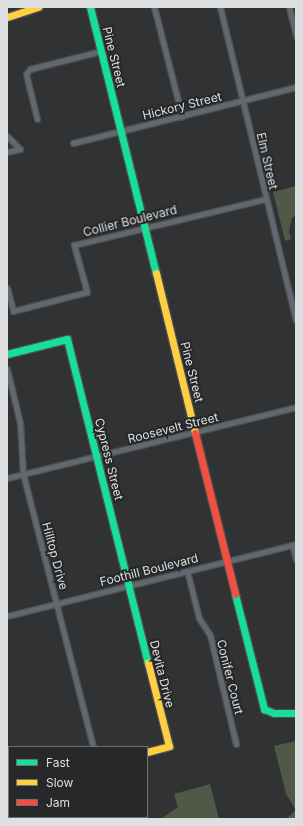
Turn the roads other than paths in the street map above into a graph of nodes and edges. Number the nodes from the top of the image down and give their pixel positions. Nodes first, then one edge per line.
1 (38, 7) edge
2 (90, 7) edge
3 (154, 7) edge
4 (220, 7) edge
5 (289, 7) edge
6 (7, 17) edge
7 (296, 36) edge
8 (101, 51) junction
9 (296, 87) edge
10 (243, 101) junction
11 (182, 116) junction
12 (37, 119) dead end
13 (121, 131) junction
14 (7, 136) edge
15 (73, 144) dead end
16 (7, 152) edge
17 (266, 199) junction
18 (145, 227) junction
19 (7, 288) edge
20 (294, 303) edge
21 (296, 320) edge
22 (7, 354) edge
23 (7, 369) edge
24 (296, 407) edge
25 (195, 432) junction
26 (97, 457) junction
27 (23, 474) junction
28 (7, 478) edge
29 (294, 545) edge
30 (296, 559) edge
31 (228, 561) junction
32 (187, 571) junction
33 (130, 585) junction
34 (57, 603) junction
35 (7, 616) edge
36 (296, 713) edge
37 (236, 744) dead end
38 (93, 746) edge
39 (148, 752) edge

1 - 6 street
2 - 8 street, Pine Street
3 - 11 street
4 - 10 street, Elm Street
5 - 7 street
8 - 12 street
8 - 13 street, Pine Street
9 - 10 street, Hickory Street
10 - 11 street, Hickory Street
10 - 17 street, Elm Street
11 - 13 street, Hickory Street
13 - 15 street, Hickory Street
13 - 18 street, Pine Street
14 - 16 street
17 - 18 street, Collier Boulevard
17 - 20 street, Elm Street
18 - 19 street, Collier Boulevard
18 - 25 street, Pine Street
20 - 21 street, Elm Street
22 - 26 street, Cypress Street
23 - 27 street, Hilltop Drive
24 - 25 street, Roosevelt Street
25 - 26 street, Roosevelt Street
25 - 31 street, Pine Street
26 - 27 street, Roosevelt Street
26 - 33 street, Cypress Street
27 - 28 street, Roosevelt Street
27 - 34 street, Hilltop Drive
29 - 30 street
29 - 31 street, Foothill Boulevard
31 - 32 street, Foothill Boulevard
31 - 36 street, Pine Street
32 - 33 street, Foothill Boulevard
32 - 37 street, Conifer Court
33 - 34 street, Foothill Boulevard
33 - 39 street, Devita Drive
34 - 35 street, Foothill Boulevard
34 - 38 street, Hilltop Drive

